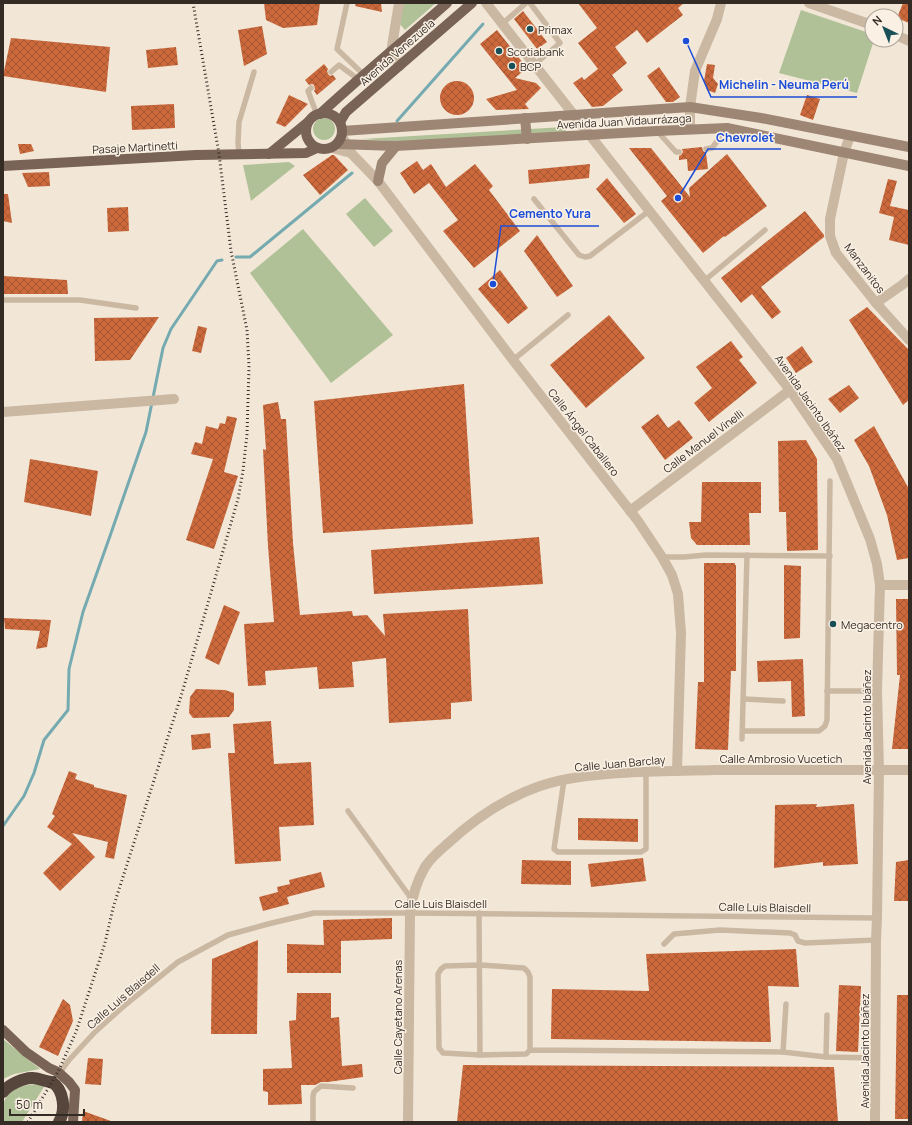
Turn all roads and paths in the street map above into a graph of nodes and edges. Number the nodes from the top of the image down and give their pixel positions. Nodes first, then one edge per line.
1 (347, 3) edge
2 (399, 3) edge
3 (447, 3) edge
4 (472, 3) edge
5 (486, 3) edge
6 (526, 3) edge
7 (530, 3) edge
8 (721, 3) edge
9 (809, 3) edge
10 (864, 22) edge
11 (502, 24) junction
12 (391, 52) junction
13 (534, 65) junction
14 (400, 66) junction
15 (254, 72) dead end
16 (331, 72) dead end
17 (361, 76) junction
18 (311, 88) dead end
19 (690, 107) junction
20 (318, 114) junction
21 (574, 115) junction
22 (525, 118) junction
23 (308, 122) junction
24 (727, 128) junction
25 (690, 129) junction
26 (657, 131) junction
27 (589, 135) junction
28 (850, 136) junction
29 (526, 139) junction
30 (342, 140) junction
31 (396, 146) junction
32 (909, 147) edge
33 (318, 148) junction
34 (706, 149) dead end
35 (679, 152) dead end
36 (844, 153) junction
37 (239, 154) junction
38 (269, 154) junction
39 (3, 166) edge
40 (909, 166) edge
41 (378, 181) junction
42 (534, 199) dead end
43 (649, 211) junction
44 (765, 230) dead end
45 (909, 279) edge
46 (704, 281) junction
47 (3, 300) edge
48 (876, 303) junction
49 (136, 308) dead end
50 (568, 315) dead end
51 (909, 340) edge
52 (513, 360) junction
53 (790, 390) junction
54 (174, 399) dead end
55 (3, 412) edge
56 (830, 481) dead end
57 (630, 511) junction
58 (746, 555) junction
59 (830, 556) junction
60 (662, 557) junction
61 (880, 585) junction
62 (909, 585) edge
63 (877, 690) junction
64 (828, 691) junction
65 (744, 699) junction
66 (783, 701) dead end
67 (743, 731) junction
68 (742, 739) dead end
69 (677, 770) junction
70 (879, 770) junction
71 (909, 770) edge
72 (646, 772) junction
73 (564, 780) junction
74 (348, 811) dead end
75 (413, 901) junction
76 (410, 913) junction
77 (479, 914) junction
78 (877, 918) junction
79 (876, 940) junction
80 (664, 944) dead end
81 (480, 965) junction
82 (786, 1004) dead end
83 (827, 1016) dead end
84 (3, 1030) edge
85 (530, 1050) junction
86 (783, 1052) junction
87 (480, 1055) junction
88 (826, 1057) junction
89 (876, 1058) junction
90 (59, 1074) junction
91 (353, 1088) dead end
92 (3, 1092) edge
93 (59, 1122) edge
94 (73, 1122) edge
95 (312, 1122) edge
96 (408, 1122) edge
97 (876, 1122) edge

1 - 17 lane
2 - 12 street
3 - 12 main road, Avenida Venezuela
4 - 14 main road, Avenida Venezuela
5 - 11 street, Avenida Jacinto Ibáñez
6 - 11 lane
7 - 13 lane
8 - 19 street
9 - 10 street
11 - 13 street, Avenida Jacinto Ibáñez
12 - 14 street
12 - 17 main road, Avenida Venezuela
13 - 21 street, Avenida Jacinto Ibáñez
14 - 30 main road, Avenida Venezuela
15 - 37 lane
16 - 17 lane
17 - 20 main road, Avenida Venezuela
18 - 20 lane
19 - 21 main road, Avenida Juan Vidaurrázaga
19 - 25 street
19 - 28 main road, Avenida Juan Vidaurrázaga
20 - 23 main road
20 - 30 main road
21 - 22 main road, Avenida Juan Vidaurrázaga
21 - 27 street, Avenida Jacinto Ibáñez
22 - 29 main road
22 - 30 main road, Avenida Juan Vidaurrázaga
23 - 33 main road
23 - 38 main road
24 - 25 main road, Avenida Juan Vidaurrázaga
24 - 34 lane
24 - 36 main road, Avenida Juan Vidaurrázaga
25 - 26 main road, Avenida Juan Vidaurrázaga
26 - 27 main road, Avenida Juan Vidaurrázaga
26 - 35 lane
27 - 29 main road, Avenida Juan Vidaurrázaga
27 - 43 street, Avenida Jacinto Ibáñez
28 - 32 main road, Avenida Juan Vidaurrázaga
28 - 36 street, Manzanitos
29 - 31 main road, Avenida Juan Vidaurrázaga
30 - 31 main road, Avenida Juan Vidaurrázaga
30 - 33 main road
30 - 41 street, Calle Ángel Caballero
31 - 41 main road
33 - 38 main road, Pasaje Martinetti
36 - 40 main road, Avenida Juan Vidaurrázaga
36 - 48 street, Manzanitos
37 - 38 main road, Pasaje Martinetti
37 - 39 main road, Pasaje Martinetti
41 - 52 street, Calle Ángel Caballero
42 - 43 lane
43 - 46 street, Avenida Jacinto Ibáñez
44 - 46 lane
45 - 48 street
46 - 53 street, Avenida Jacinto Ibáñez
47 - 49 lane
48 - 51 street, Manzanitos
50 - 52 lane
52 - 57 street, Calle Ángel Caballero
53 - 57 street, Calle Manuel Vinelli
53 - 61 street, Avenida Jacinto Ibáñez
54 - 55 street
56 - 59 lane
57 - 60 street, Calle Ángel Caballero
58 - 59 lane
58 - 60 lane
58 - 65 lane
59 - 64 lane
60 - 69 street, Calle Ángel Caballero
61 - 62 street
61 - 63 street, Avenida Jacinto Ibáñez
63 - 64 lane
63 - 70 street, Avenida Jacinto Ibáñez
64 - 67 lane
65 - 66 lane
65 - 67 lane
67 - 68 lane
69 - 70 street, Calle Ambrosio Vucetich
69 - 72 street, Calle Juan Barclay
70 - 71 street, Calle Ambrosio Vucetich
70 - 78 street, Avenida Jacinto Ibáñez
72 - 73 street, Calle Juan Barclay
72 - 73 lane
73 - 75 street, Calle Juan Barclay
74 - 75 lane
75 - 76 street, Calle Juan Barclay
76 - 77 lane, Calle Luis Blaisdell
76 - 90 lane, Calle Luis Blaisdell
76 - 96 street, Calle Cayetano Arenas
77 - 78 lane, Calle Luis Blaisdell
77 - 81 lane
78 - 79 street, Avenida Jacinto Ibáñez
79 - 80 lane
79 - 89 street, Avenida Jacinto Ibáñez
81 - 85 lane
81 - 87 lane
81 - 87 lane
82 - 86 lane
83 - 88 lane
84 - 90 main road
85 - 86 lane
85 - 87 lane
86 - 88 lane
88 - 89 lane
89 - 97 street, Avenida Jacinto Ibáñez
90 - 94 main road
91 - 95 lane
92 - 93 highway

